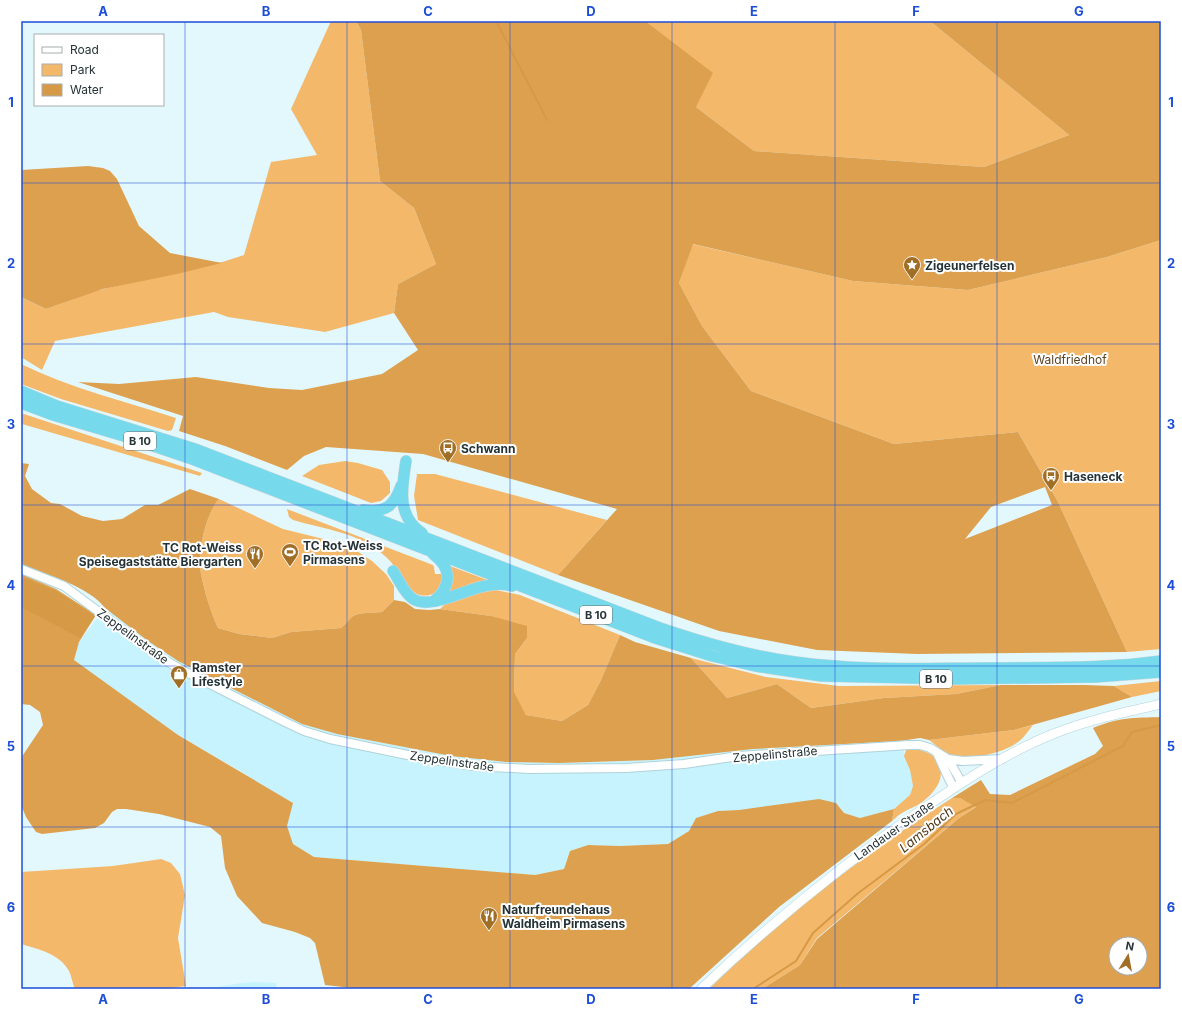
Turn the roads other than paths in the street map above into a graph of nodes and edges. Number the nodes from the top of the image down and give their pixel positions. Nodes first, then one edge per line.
1 (21, 392) edge
2 (21, 402) edge
3 (406, 461) dead end
4 (259, 479) junction
5 (403, 482) junction
6 (348, 507) junction
7 (435, 541) junction
8 (419, 546) junction
9 (21, 569) edge
10 (393, 571) dead end
11 (536, 592) junction
12 (433, 601) junction
13 (1161, 661) edge
14 (1161, 672) edge
15 (1161, 704) edge
16 (937, 753) junction
17 (1003, 758) junction
18 (948, 759) junction
19 (962, 783) junction
20 (954, 788) junction
21 (701, 989) edge

1 - 4 highway, B 10
2 - 4 highway, B 10
3 - 5 highway
4 - 6 highway, B 10
4 - 8 highway, B 10
5 - 6 highway
5 - 7 highway
6 - 7 highway, B 10
7 - 13 highway, B 10
8 - 11 highway, B 10
8 - 12 highway
9 - 16 street, Zeppelinstraße
10 - 12 highway
11 - 12 highway
11 - 14 highway, B 10
15 - 17 main road, Landauer Straße
16 - 18 street
16 - 20 street
17 - 18 street
17 - 19 main road, Landauer Straße
18 - 19 street
19 - 20 main road, Landauer Straße
20 - 21 main road, Landauer Straße

